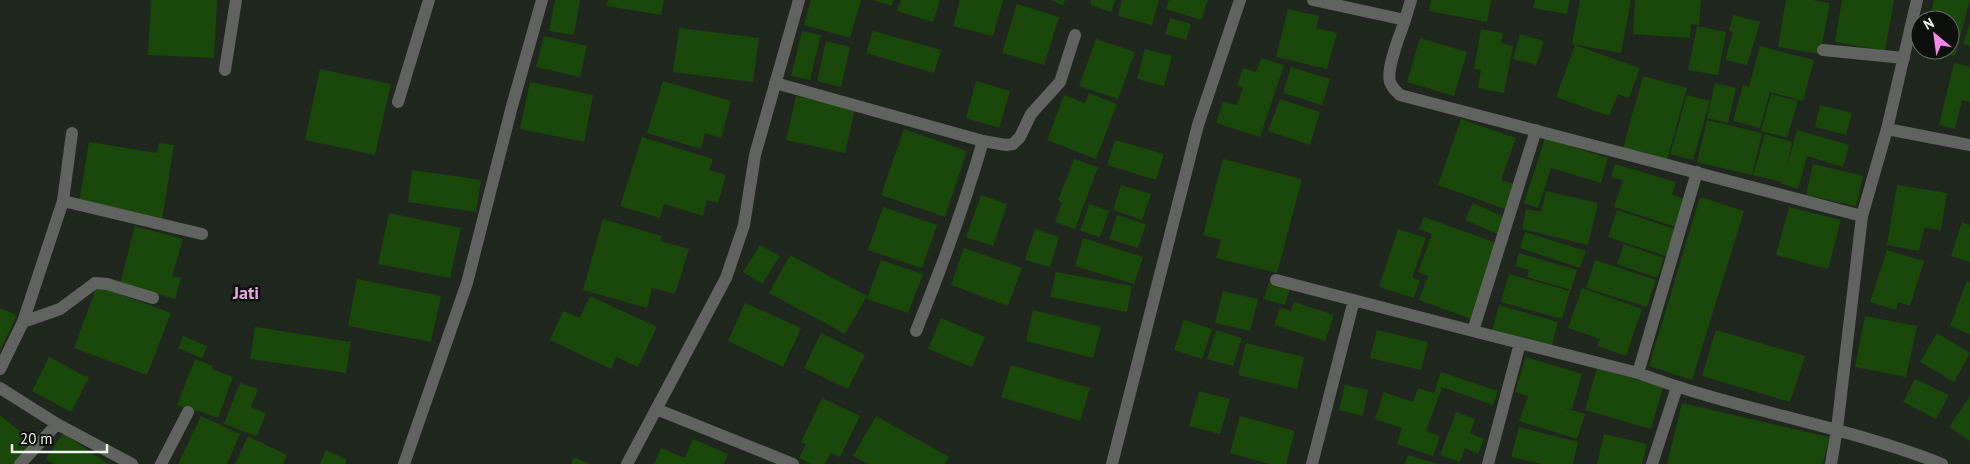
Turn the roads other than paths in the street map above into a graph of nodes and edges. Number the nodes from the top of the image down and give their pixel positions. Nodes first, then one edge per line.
1 (236, 0) edge
2 (429, 0) edge
3 (542, 0) edge
4 (799, 0) edge
5 (1240, 0) edge
6 (1313, 0) edge
7 (1411, 0) edge
8 (1917, 0) edge
9 (1405, 20) junction
10 (1076, 35) dead end
11 (1823, 50) dead end
12 (1904, 58) junction
13 (225, 70) dead end
14 (775, 83) junction
15 (398, 102) dead end
16 (1887, 129) junction
17 (1536, 130) junction
18 (72, 133) dead end
19 (983, 141) junction
20 (1970, 145) edge
21 (1697, 172) junction
22 (63, 201) junction
23 (1862, 216) junction
24 (202, 234) dead end
25 (1276, 280) dead end
26 (153, 298) dead end
27 (1354, 300) junction
28 (23, 322) junction
29 (916, 331) dead end
30 (1472, 331) junction
31 (1520, 343) junction
32 (0, 369) edge
33 (1638, 373) junction
34 (1677, 387) junction
35 (0, 388) edge
36 (656, 410) junction
37 (188, 412) dead end
38 (57, 424) junction
39 (1838, 429) junction
40 (20, 464) edge
41 (132, 464) edge
42 (161, 464) edge
43 (404, 464) edge
44 (627, 464) edge
45 (793, 464) edge
46 (1112, 464) edge
47 (1312, 464) edge
48 (1488, 464) edge
49 (1652, 464) edge
50 (1831, 464) edge
51 (1942, 464) edge

1 - 13 street
2 - 15 street
3 - 43 street
4 - 14 street
5 - 46 street
6 - 9 street
7 - 9 street
8 - 12 street
9 - 17 street
10 - 19 street
11 - 12 street
12 - 16 street
14 - 19 street
14 - 36 street
16 - 20 street
16 - 23 street
17 - 21 street
17 - 30 street
18 - 22 street
19 - 29 street
21 - 23 street
21 - 33 street
22 - 24 street
22 - 28 street
23 - 39 street
25 - 27 street
26 - 28 street
27 - 30 street
27 - 47 street
28 - 32 street
30 - 31 street
31 - 33 street
31 - 48 street
33 - 34 street
34 - 39 street
34 - 49 street
35 - 38 street
36 - 44 street
36 - 45 street
37 - 42 street
38 - 40 street
38 - 41 street
39 - 50 street
39 - 51 street

